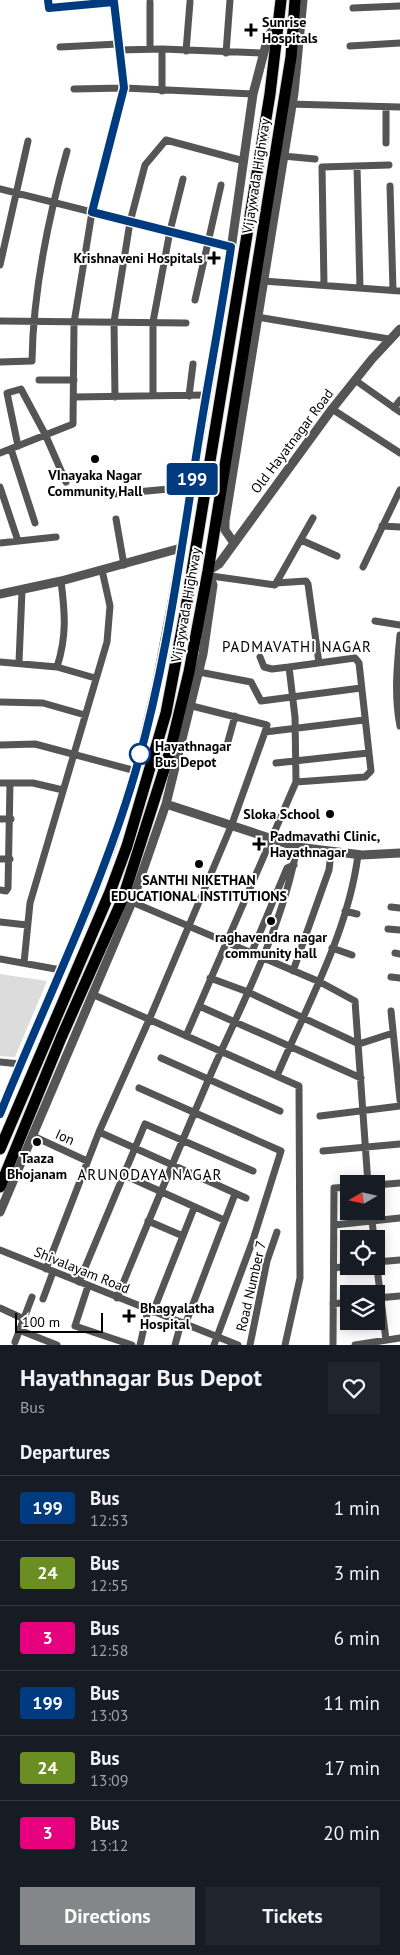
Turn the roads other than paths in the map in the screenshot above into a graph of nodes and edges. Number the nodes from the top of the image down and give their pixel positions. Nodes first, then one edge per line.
1 (48, 0) edge
2 (230, 0) edge
3 (280, 0) edge
4 (295, 0) edge
5 (303, 0) edge
6 (114, 1) edge
7 (150, 2) dead end
8 (190, 2) dead end
9 (400, 6) edge
10 (353, 8) dead end
11 (280, 17) junction
12 (400, 44) edge
13 (60, 46) dead end
14 (350, 46) dead end
15 (118, 47) junction
16 (150, 49) junction
17 (162, 49) junction
18 (186, 51) junction
19 (226, 53) junction
20 (263, 54) junction
21 (124, 88) junction
22 (74, 89) dead end
23 (162, 91) junction
24 (253, 94) junction
25 (288, 104) junction
26 (386, 107) junction
27 (400, 107) edge
28 (28, 141) dead end
29 (386, 143) dead end
30 (67, 151) dead end
31 (283, 156) junction
32 (315, 159) dead end
33 (244, 160) junction
34 (390, 165) dead end
35 (357, 166) junction
36 (183, 179) dead end
37 (221, 185) dead end
38 (390, 186) dead end
39 (0, 189) edge
40 (16, 194) junction
41 (53, 203) junction
42 (92, 212) junction
43 (130, 222) junction
44 (170, 231) junction
45 (209, 241) junction
46 (231, 247) junction
47 (0, 265) edge
48 (263, 281) junction
49 (324, 285) junction
50 (360, 288) junction
51 (396, 291) edge
52 (195, 300) dead end
53 (257, 316) junction
54 (0, 321) edge
55 (32, 322) junction
56 (114, 322) junction
57 (153, 322) junction
58 (74, 323) junction
59 (186, 323) dead end
60 (400, 329) edge
61 (389, 339) junction
62 (0, 362) edge
63 (193, 364) dead end
64 (39, 380) dead end
65 (74, 380) junction
66 (355, 380) junction
67 (242, 385) junction
68 (206, 395) junction
69 (153, 396) junction
70 (189, 396) junction
71 (115, 397) junction
72 (74, 398) junction
73 (400, 400) edge
74 (332, 409) junction
75 (397, 410) edge
76 (44, 434) junction
77 (14, 447) junction
78 (0, 453) edge
79 (400, 453) edge
80 (66, 482) dead end
81 (0, 487) edge
82 (191, 489) junction
83 (400, 490) edge
84 (114, 494) dead end
85 (313, 518) dead end
86 (116, 519) dead end
87 (35, 523) dead end
88 (382, 526) junction
89 (400, 527) edge
90 (56, 537) dead end
91 (301, 540) junction
92 (18, 541) junction
93 (234, 542) junction
94 (0, 544) edge
95 (181, 548) junction
96 (337, 556) dead end
97 (124, 565) junction
98 (363, 567) dead end
99 (102, 570) junction
100 (209, 573) junction
101 (61, 581) junction
102 (276, 582) junction
103 (22, 590) junction
104 (0, 594) edge
105 (375, 621) dead end
106 (400, 625) edge
107 (400, 635) edge
108 (399, 654) edge
109 (260, 657) dead end
110 (0, 662) edge
111 (19, 662) junction
112 (319, 662) junction
113 (57, 667) junction
114 (289, 667) junction
115 (199, 672) junction
116 (95, 678) junction
117 (361, 688) junction
118 (292, 697) junction
119 (0, 702) edge
120 (192, 706) junction
121 (85, 714) junction
122 (235, 716) junction
123 (364, 720) junction
124 (400, 726) edge
125 (295, 729) junction
126 (265, 732) junction
127 (227, 744) dead end
128 (0, 745) edge
129 (73, 753) junction
130 (368, 753) junction
131 (296, 761) junction
132 (276, 763) dead end
133 (136, 771) junction
134 (296, 782) junction
135 (0, 783) edge
136 (10, 783) junction
137 (63, 790) junction
138 (166, 804) junction
139 (0, 819) edge
140 (11, 819) junction
141 (232, 824) junction
142 (271, 838) junction
143 (297, 847) junction
144 (331, 852) junction
145 (400, 853) edge
146 (358, 855) junction
147 (0, 859) edge
148 (10, 859) junction
149 (294, 865) junction
150 (0, 890) edge
151 (132, 902) junction
152 (391, 907) dead end
153 (400, 908) edge
154 (345, 911) junction
155 (357, 914) dead end
156 (0, 922) edge
157 (27, 925) junction
158 (190, 926) junction
159 (388, 929) dead end
160 (94, 930) junction
161 (400, 930) edge
162 (107, 936) junction
163 (226, 943) junction
164 (332, 948) junction
165 (252, 954) junction
166 (352, 955) dead end
167 (262, 958) junction
168 (0, 959) edge
169 (24, 962) junction
170 (61, 970) junction
171 (293, 971) junction
172 (391, 977) dead end
173 (210, 978) junction
174 (400, 978) edge
175 (320, 982) junction
176 (248, 992) junction
177 (92, 994) junction
178 (199, 1006) junction
179 (392, 1011) dead end
180 (302, 1017) junction
181 (149, 1020) junction
182 (234, 1021) junction
183 (393, 1033) junction
184 (186, 1036) junction
185 (290, 1044) junction
186 (359, 1044) junction
187 (221, 1052) junction
188 (161, 1058) dead end
189 (0, 1062) edge
190 (20, 1064) junction
191 (277, 1076) junction
192 (361, 1078) junction
193 (209, 1080) junction
194 (139, 1088) dead end
195 (400, 1100) edge
196 (400, 1106) edge
197 (363, 1110) junction
198 (280, 1111) dead end
199 (194, 1112) junction
200 (0, 1114) edge
201 (320, 1116) dead end
202 (99, 1132) junction
203 (32, 1136) junction
204 (182, 1140) junction
205 (400, 1144) edge
206 (365, 1146) junction
207 (0, 1149) edge
208 (135, 1149) junction
209 (323, 1152) dead end
210 (88, 1161) junction
211 (172, 1165) junction
212 (253, 1171) dead end
213 (124, 1175) junction
214 (367, 1175) edge
215 (400, 1183) edge
216 (385, 1184) edge
217 (0, 1186) edge
218 (340, 1188) edge
219 (160, 1193) junction
220 (235, 1194) junction
221 (246, 1198) dead end
222 (194, 1208) junction
223 (0, 1212) edge
224 (400, 1218) edge
225 (385, 1219) edge
226 (224, 1220) junction
227 (372, 1220) joint
228 (148, 1221) junction
229 (334, 1225) junction
230 (373, 1230) edge
231 (277, 1232) dead end
232 (183, 1236) junction
233 (0, 1250) edge
234 (400, 1260) edge
235 (385, 1261) edge
236 (340, 1267) edge
237 (334, 1268) junction
238 (46, 1269) junction
239 (53, 1272) junction
240 (79, 1282) junction
241 (88, 1286) junction
242 (400, 1296) edge
243 (32, 1297) dead end
244 (385, 1297) edge
245 (117, 1298) junction
246 (43, 1299) dead end
247 (340, 1303) edge
248 (334, 1304) junction
249 (0, 1308) edge
250 (151, 1311) junction
251 (24, 1318) junction
252 (183, 1324) junction
253 (19, 1330) junction
254 (384, 1330) edge
255 (400, 1338) edge
256 (386, 1340) junction
257 (102, 1341) edge
258 (215, 1341) edge
259 (14, 1342) dead end
260 (57, 1345) edge
261 (132, 1345) edge
262 (140, 1345) edge
263 (174, 1345) edge
264 (238, 1345) edge
265 (250, 1345) edge
266 (285, 1345) edge
267 (333, 1345) edge
268 (355, 1345) edge

1 - 6 street
2 - 19 street
3 - 11 highway, Vijaywada Highway
4 - 25 highway, Vijaywada Highway
5 - 25 street
6 - 15 street
7 - 16 street
8 - 18 street
9 - 10 street
11 - 20 street
11 - 160 highway, Vijaywada Highway
12 - 14 street
13 - 15 street
15 - 16 street
15 - 21 street
16 - 17 street
17 - 18 street
17 - 23 street
18 - 19 street
19 - 20 street
20 - 24 street
21 - 22 street
21 - 23 street
21 - 42 street
23 - 24 street
24 - 33 street
25 - 26 street
25 - 31 street
25 - 67 highway, Vijaywada Highway
26 - 27 street
26 - 29 street
28 - 40 street
30 - 41 street
31 - 32 street
31 - 48 street
33 - 43 street
33 - 46 street
34 - 35 street
35 - 49 street
35 - 50 street
36 - 44 street
37 - 45 street
38 - 51 street
39 - 40 street
40 - 41 street
40 - 47 street
41 - 42 street
41 - 55 street
42 - 43 street
42 - 58 street
43 - 44 street
43 - 56 street
44 - 45 street
44 - 57 street
45 - 46 street
45 - 52 street
46 - 68 street
48 - 49 street
48 - 53 street
49 - 50 street
50 - 51 street
53 - 61 street
53 - 67 street
54 - 55 street
55 - 58 street
55 - 62 street
56 - 57 street
56 - 58 street
56 - 71 street
57 - 59 street
57 - 69 street
58 - 65 street
60 - 61 street, Old Hayatnagar Road
61 - 66 street, Old Hayatnagar Road
63 - 70 street
64 - 65 street
65 - 72 street
66 - 74 street, Old Hayatnagar Road
66 - 75 street
67 - 93 street
67 - 100 highway, Vijaywada Highway
68 - 70 street
68 - 82 street
69 - 70 street
69 - 71 street
71 - 72 street
72 - 76 street
73 - 75 street
74 - 79 street
74 - 93 street, Old Hayatnagar Road
76 - 77 street
76 - 77 street
76 - 80 street
77 - 78 street
77 - 87 street
81 - 92 street
82 - 84 street
82 - 95 street
83 - 88 street
85 - 91 street
86 - 97 street
88 - 89 street
88 - 98 street
90 - 92 street
91 - 96 street
91 - 102 street
92 - 94 street
93 - 100 street, Old Hayatnagar Road
95 - 97 street
95 - 133 street
97 - 99 street
99 - 101 street
99 - 116 street
100 - 102 street
100 - 115 street
100 - 162 highway, Vijaywada Highway
101 - 103 street
101 - 113 street
102 - 112 street
103 - 104 street
103 - 111 street
105 - 106 street
107 - 108 street
108 - 124 street
109 - 114 street
110 - 111 street
111 - 113 street
112 - 114 street
112 - 117 street
113 - 116 street
114 - 118 street
115 - 118 street
115 - 120 street
116 - 121 street
117 - 118 street
117 - 123 street
118 - 125 street
119 - 121 street
120 - 122 street
120 - 138 street
121 - 129 street
122 - 126 street
122 - 127 street
123 - 125 street
123 - 130 street
125 - 126 street
125 - 131 street
126 - 141 street
128 - 129 street
129 - 133 street
129 - 137 street
130 - 131 street
130 - 134 street
131 - 132 street
131 - 134 street
133 - 170 street
134 - 142 street
135 - 136 street
136 - 137 street
136 - 140 street
137 - 157 street
138 - 141 street
138 - 151 street
139 - 140 street
140 - 148 street
141 - 142 street
141 - 158 street
142 - 143 street
142 - 163 street
143 - 144 street
143 - 149 street
144 - 146 street
144 - 171 street
145 - 146 street
146 - 154 street
147 - 148 street
148 - 150 street
149 - 165 street
149 - 167 street
151 - 158 street
151 - 177 street
152 - 153 street
154 - 155 street
154 - 164 street
156 - 157 street
157 - 169 street
158 - 163 street
158 - 181 street
159 - 161 street
160 - 162 highway
160 - 207 highway, Vijaywada Highway
162 - 217 highway, Vijaywada Highway
163 - 165 street
163 - 173 street
164 - 166 street
164 - 175 street
165 - 167 street
167 - 171 street
167 - 176 street
168 - 169 street
169 - 170 street
170 - 190 street
171 - 175 street
172 - 174 street
173 - 176 street
173 - 178 street
175 - 180 street
175 - 186 street
176 - 180 street
176 - 182 street
177 - 181 street
177 - 203 street
178 - 182 street
178 - 184 street
179 - 183 street
180 - 185 street
180 - 186 street
181 - 184 street
181 - 202 street
182 - 185 street
182 - 187 street
183 - 186 street
183 - 195 street
184 - 187 street
185 - 191 street
185 - 192 street
186 - 192 street
187 - 191 street
187 - 193 street
188 - 193 street
189 - 190 street
190 - 200 street
191 - 266 street
192 - 197 street
193 - 198 street
193 - 199 street
194 - 199 street
196 - 197 street
197 - 201 street
197 - 206 street
199 - 204 street
199 - 258 street
202 - 208 street
202 - 210 street
203 - 210 street, Ion
203 - 223 street
204 - 208 street
204 - 211 street
204 - 212 street
205 - 206 street
206 - 209 street
206 - 214 street
208 - 211 street
208 - 213 street
210 - 238 street
211 - 219 street
211 - 220 street
213 - 219 street
213 - 240 street
215 - 216 street
218 - 229 street
219 - 222 street
219 - 228 street
220 - 221 street
220 - 226 street
222 - 226 street
222 - 232 street
224 - 225 street
226 - 252 street
227 - 229 street
227 - 230 street
228 - 232 street
228 - 245 street
229 - 237 street
231 - 265 street, Road Number 7
232 - 250 street
233 - 238 street, Shivalayam Road
234 - 235 street
236 - 237 street
237 - 248 street
238 - 239 street, Shivalayam Road
239 - 240 street, Shivalayam Road
239 - 246 street
240 - 241 street, Shivalayam Road
241 - 245 street, Shivalayam Road
241 - 257 street
242 - 244 street
243 - 251 street
245 - 250 street, Shivalayam Road
247 - 248 street
248 - 267 street
249 - 251 street
250 - 252 street, Shivalayam Road
250 - 262 street
251 - 253 street
252 - 258 street, Shivalayam Road
252 - 263 street
253 - 259 street
253 - 260 street
254 - 256 street
255 - 256 street
256 - 268 street
257 - 261 street
258 - 264 street, Shivalayam Road

